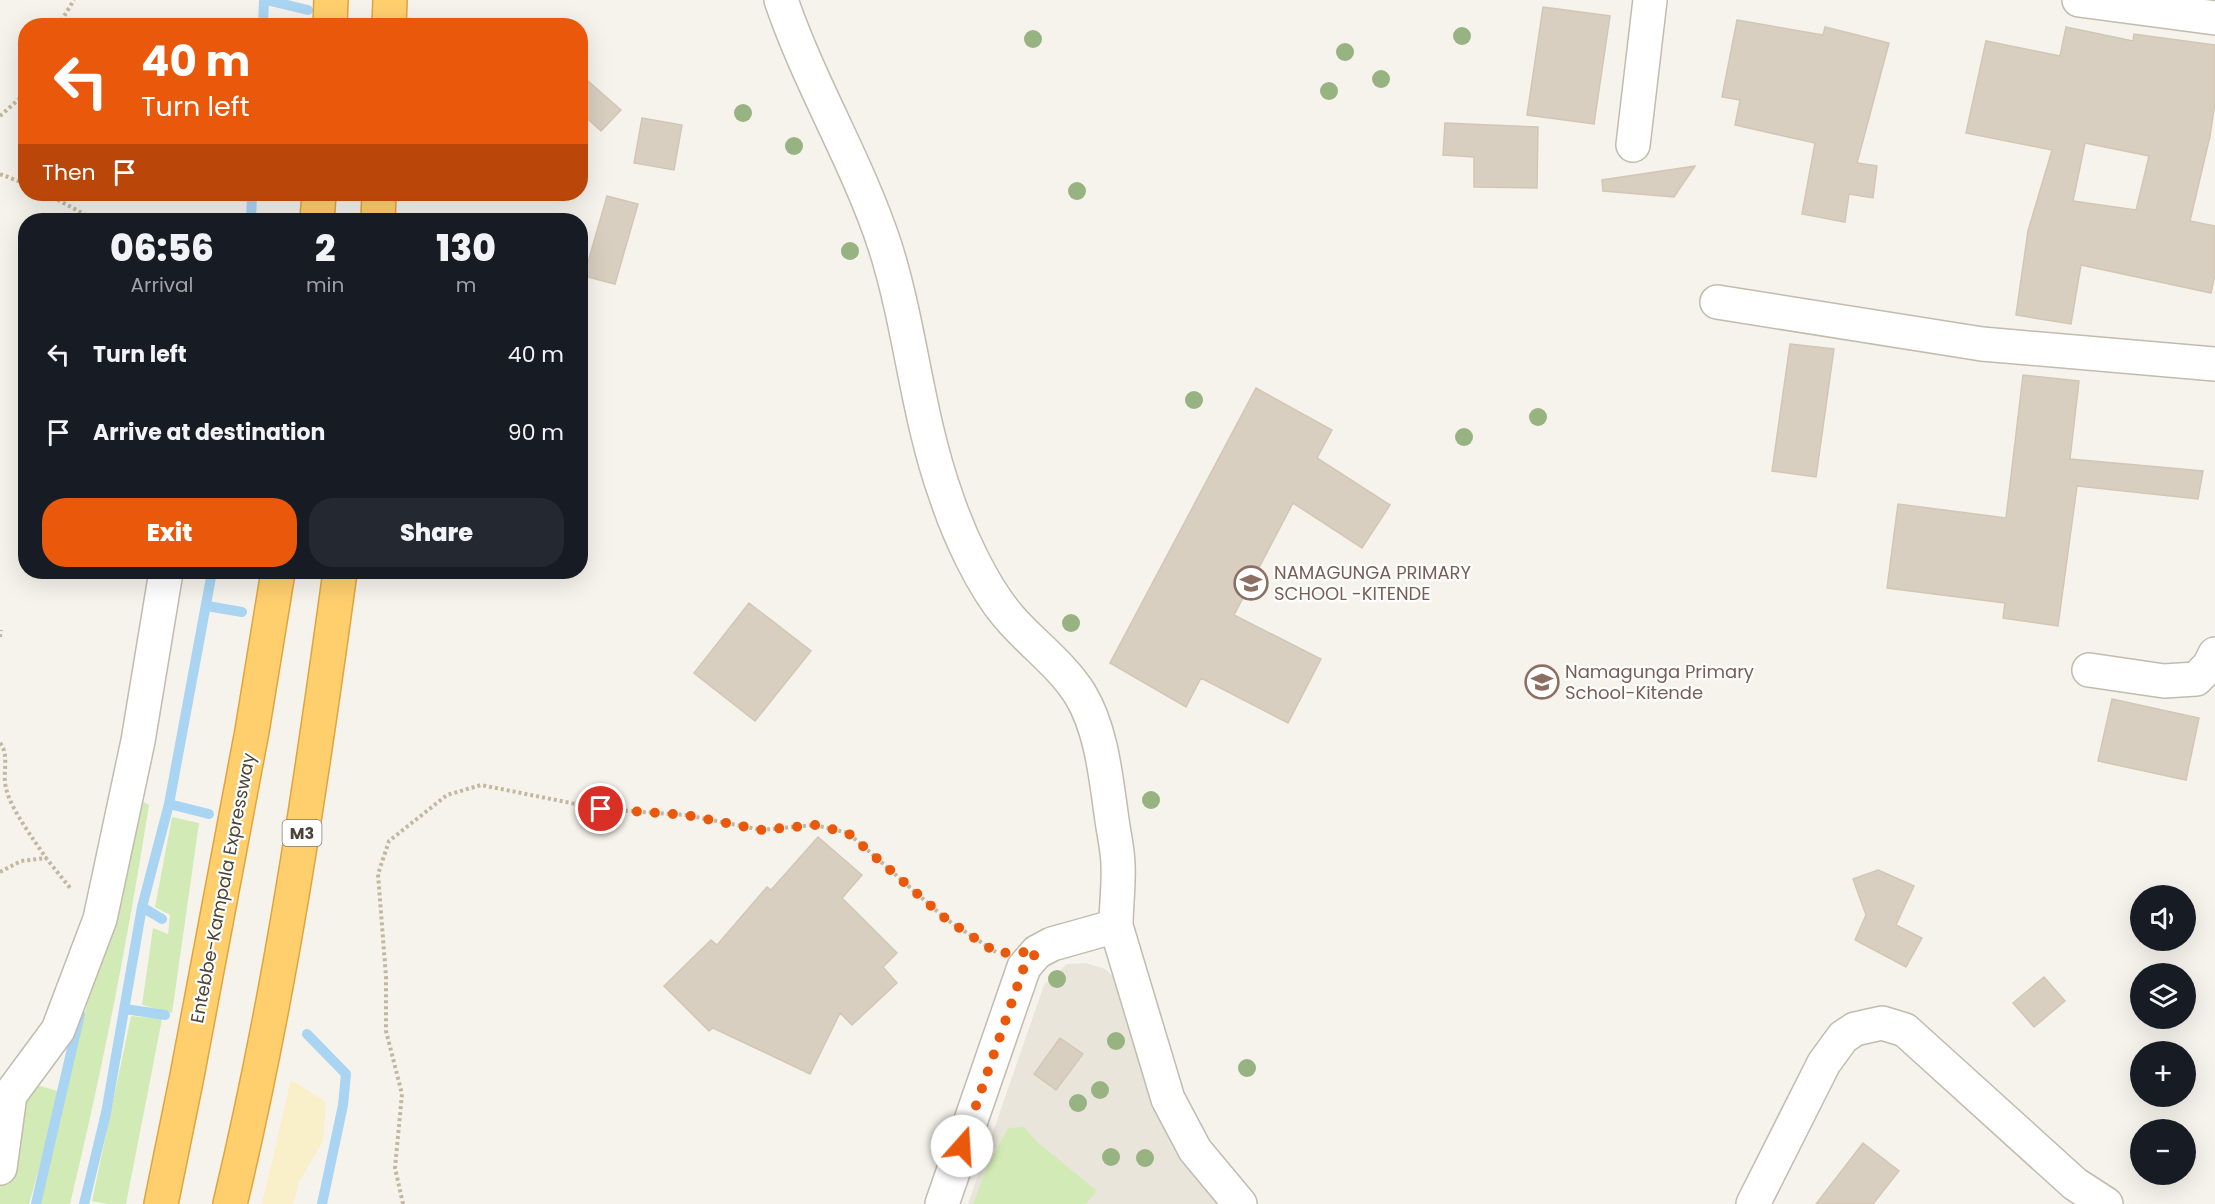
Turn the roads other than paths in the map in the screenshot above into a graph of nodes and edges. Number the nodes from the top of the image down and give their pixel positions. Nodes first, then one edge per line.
1 (331, 0) edge
2 (390, 0) edge
3 (781, 0) edge
4 (1650, 0) edge
5 (2079, 0) edge
6 (330, 18) edge
7 (389, 18) edge
8 (2215, 18) edge
9 (1633, 145) dead end
10 (1717, 302) dead end
11 (2215, 364) edge
12 (165, 579) edge
13 (277, 579) edge
14 (339, 579) edge
15 (2215, 654) edge
16 (2089, 670) dead end
17 (1116, 926) junction
18 (0, 1168) edge
19 (161, 1204) edge
20 (230, 1204) edge
21 (942, 1204) edge
22 (1240, 1204) edge
23 (1753, 1204) edge
24 (2106, 1204) edge

1 - 6 highway
2 - 7 highway
3 - 17 street
4 - 9 street
5 - 8 street
10 - 11 street
12 - 18 street
13 - 19 highway, Entebbe-Kampala Expressway
14 - 20 highway, M3
15 - 16 street
17 - 21 street
17 - 22 street
23 - 24 street

